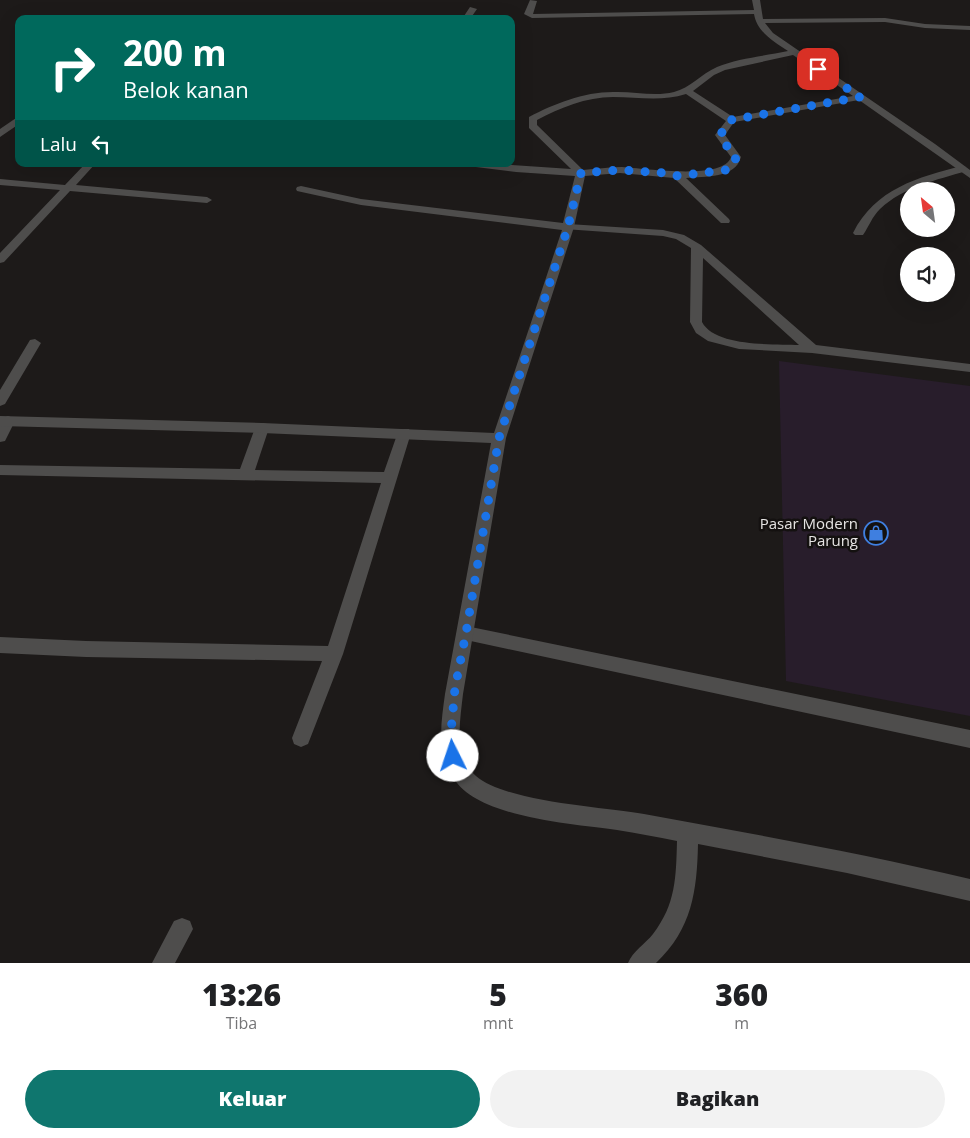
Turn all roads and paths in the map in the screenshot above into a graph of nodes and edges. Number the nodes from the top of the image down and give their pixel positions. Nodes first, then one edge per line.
1 (533, 0) edge
2 (756, 0) edge
3 (473, 9) dead end
4 (469, 15) edge
5 (759, 17) junction
6 (970, 28) edge
7 (794, 52) junction
8 (687, 91) junction
9 (860, 97) junction
10 (731, 120) junction
11 (15, 122) edge
12 (0, 134) edge
13 (87, 167) edge
14 (500, 167) edge
15 (966, 172) edge
16 (581, 173) junction
17 (678, 176) junction
18 (0, 182) edge
19 (68, 187) junction
20 (301, 189) dead end
21 (207, 200) dead end
22 (725, 221) dead end
23 (568, 227) junction
24 (859, 233) dead end
25 (697, 247) junction
26 (0, 260) edge
27 (35, 343) dead end
28 (812, 349) junction
29 (970, 368) edge
30 (0, 401) edge
31 (4, 421) edge
32 (262, 428) junction
33 (404, 433) junction
34 (0, 437) edge
35 (499, 438) junction
36 (0, 470) edge
37 (246, 473) junction
38 (390, 478) junction
39 (466, 633) junction
40 (0, 645) edge
41 (334, 654) junction
42 (301, 738) dead end
43 (970, 739) edge
44 (688, 833) junction
45 (970, 890) edge
46 (182, 929) dead end
47 (163, 963) edge
48 (639, 963) edge

1 - 5 street
2 - 5 street
3 - 4 street
5 - 6 street
5 - 7 street
7 - 8 street
7 - 9 street
8 - 10 street
8 - 16 street
9 - 10 street
9 - 15 street
10 - 17 street
11 - 12 street
13 - 19 street
14 - 16 street
15 - 24 street
16 - 17 street
16 - 23 street
17 - 22 street
18 - 19 street
19 - 21 street
19 - 26 street
20 - 23 street
23 - 25 street
23 - 35 street
25 - 28 street
25 - 28 street
27 - 30 street
28 - 29 street
31 - 32 street
31 - 34 street
32 - 33 street
32 - 37 street
33 - 35 street
33 - 38 street
35 - 39 street
36 - 37 street
37 - 38 street
38 - 41 street
39 - 43 street
39 - 44 street
40 - 41 street
41 - 42 street
44 - 45 street
44 - 48 street
46 - 47 street

